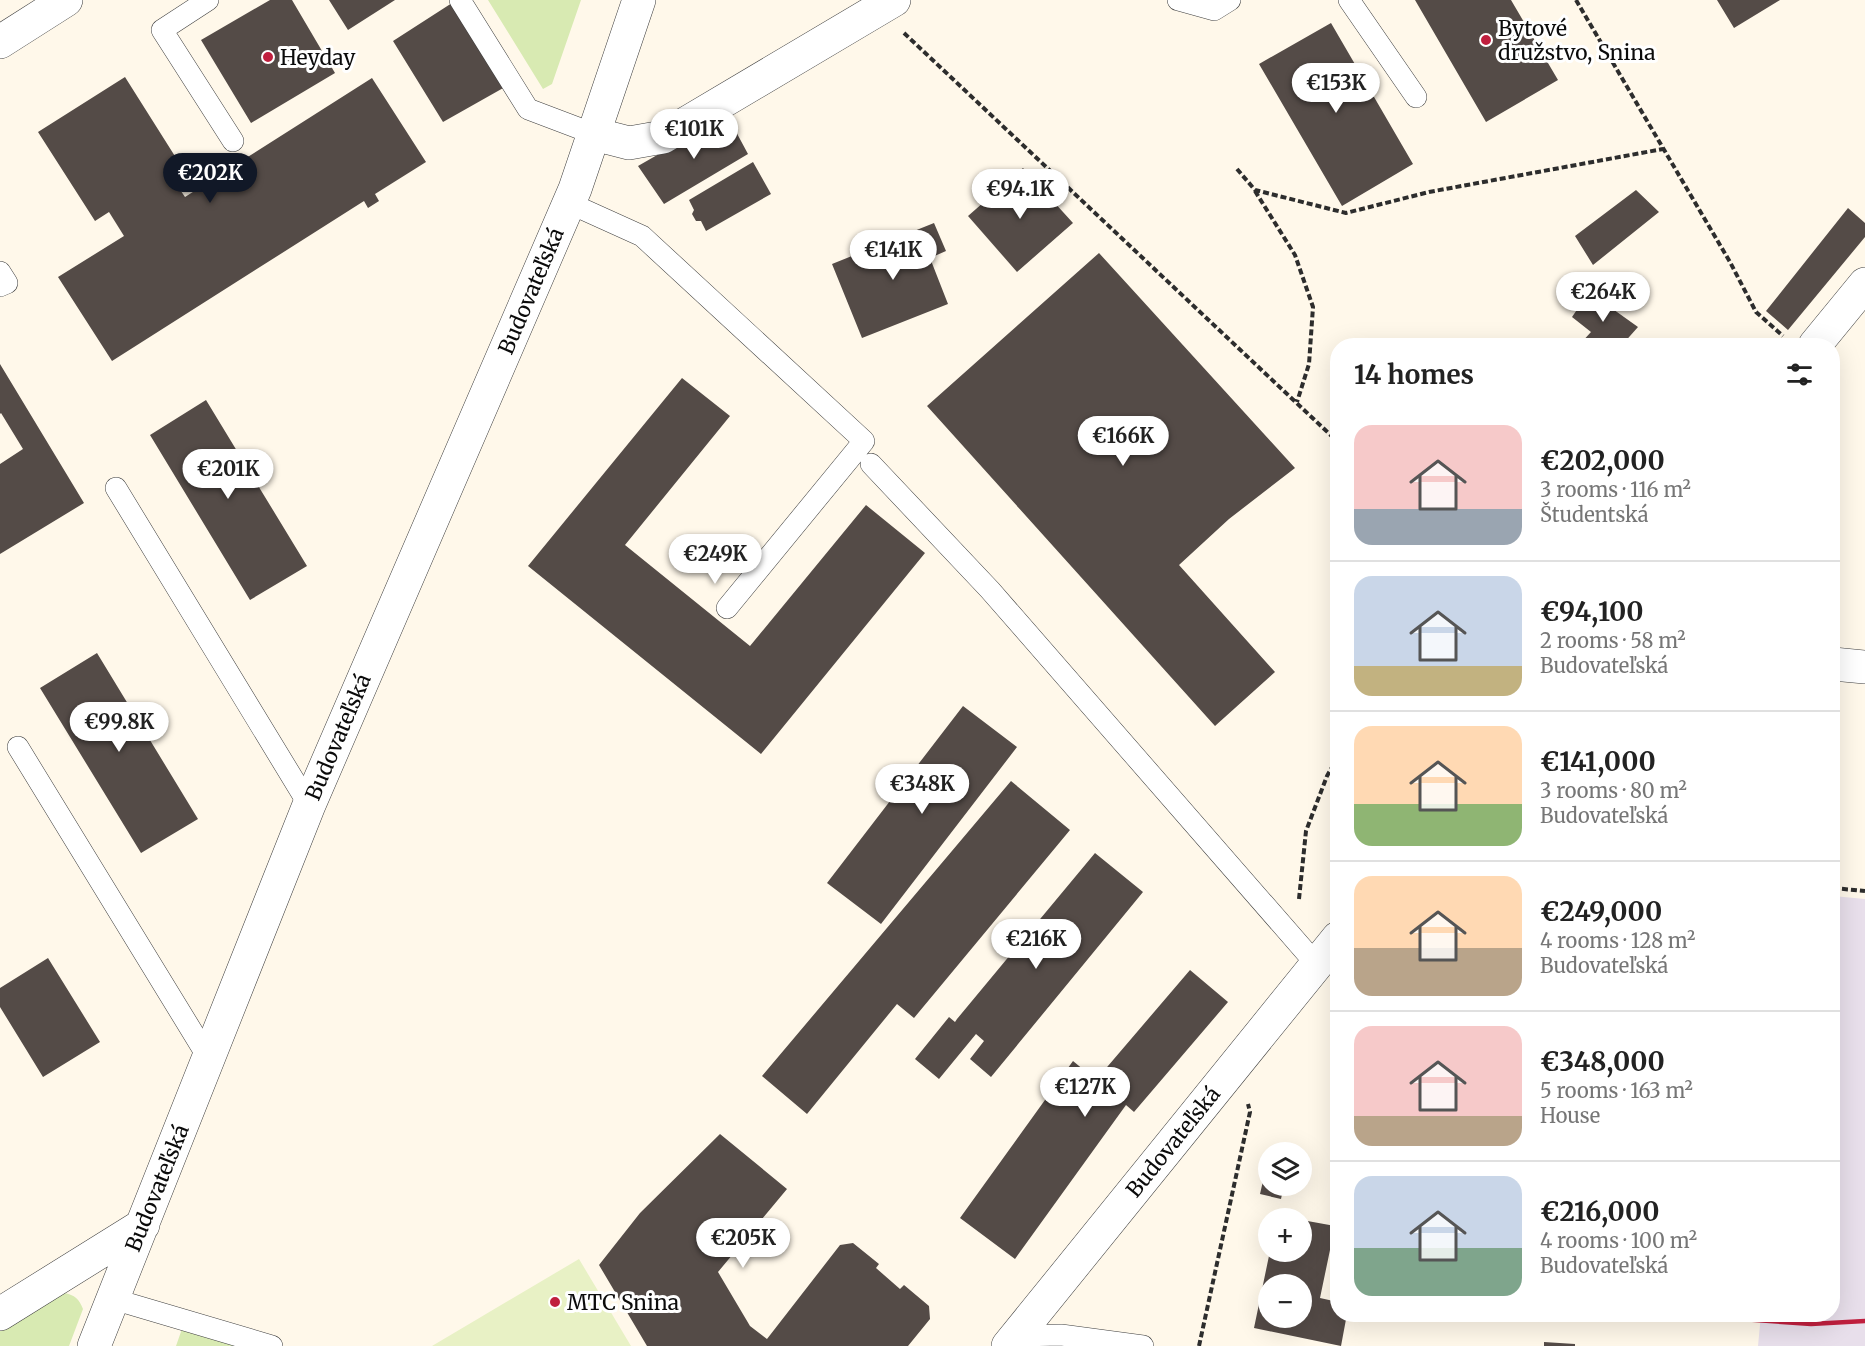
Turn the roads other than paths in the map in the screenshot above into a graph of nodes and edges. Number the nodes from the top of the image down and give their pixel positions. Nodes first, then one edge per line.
1 (66, 0) edge
2 (208, 0) edge
3 (460, 0) edge
4 (639, 0) edge
5 (1178, 0) edge
6 (1230, 0) edge
7 (1349, 0) edge
8 (897, 15) edge
9 (0, 42) edge
10 (1416, 97) dead end
11 (594, 134) junction
12 (233, 141) dead end
13 (569, 203) junction
14 (0, 272) edge
15 (1865, 284) edge
16 (0, 286) edge
17 (1805, 338) edge
18 (871, 464) dead end
19 (116, 488) dead end
20 (727, 608) dead end
21 (1840, 665) edge
22 (1865, 668) edge
23 (18, 747) dead end
24 (309, 805) junction
25 (1330, 948) edge
26 (1317, 965) junction
27 (209, 1059) junction
28 (143, 1225) junction
29 (113, 1299) junction
30 (0, 1314) edge
31 (1012, 1341) edge
32 (94, 1346) edge
33 (272, 1346) edge
34 (1143, 1346) edge

1 - 9 street
2 - 12 lane
3 - 11 lane
4 - 11 street, Budovateľská
5 - 6 lane
7 - 10 lane
8 - 11 street
11 - 13 street, Budovateľská
13 - 20 lane
13 - 24 street, Budovateľská
14 - 16 lane
15 - 17 street
18 - 26 lane
19 - 24 lane
21 - 22 street
23 - 27 lane
24 - 27 street, Budovateľská
25 - 26 street, Budovateľská
26 - 31 street, Budovateľská
27 - 28 street, Budovateľská
28 - 29 street, Budovateľská
28 - 30 street
29 - 32 street, Budovateľská
29 - 33 lane
31 - 34 lane

